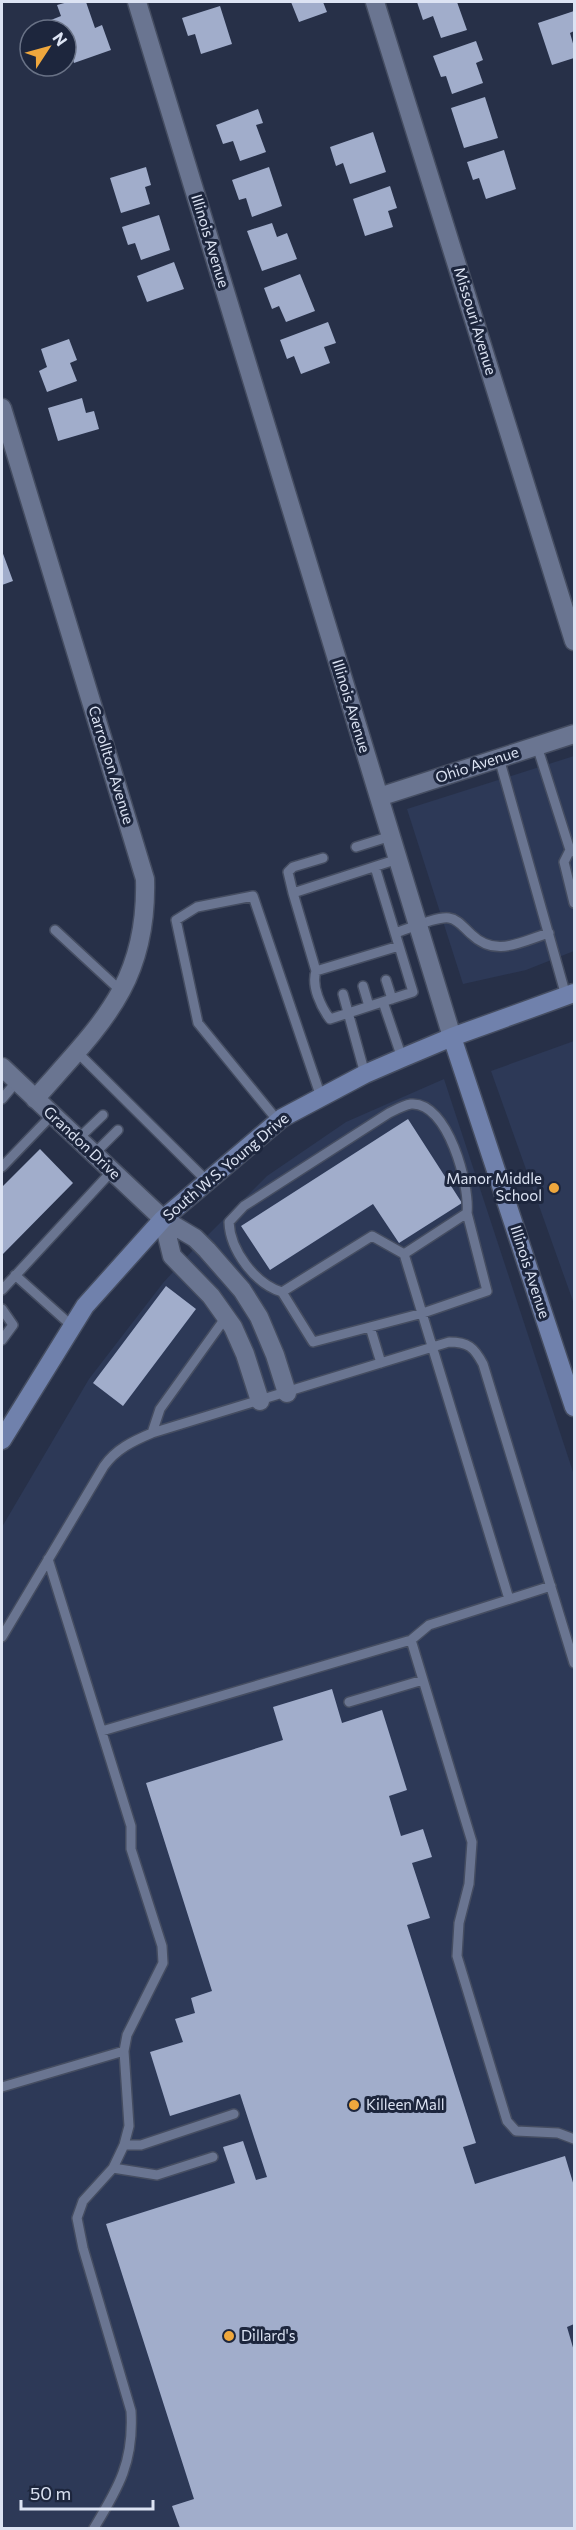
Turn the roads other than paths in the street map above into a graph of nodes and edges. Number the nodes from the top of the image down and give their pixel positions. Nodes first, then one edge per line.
1 (137, 2) edge
2 (375, 2) edge
3 (2, 408) edge
4 (574, 641) edge
5 (574, 734) edge
6 (537, 746) junction
7 (499, 758) junction
8 (379, 797) junction
9 (391, 836) junction
10 (356, 848) dead end
11 (572, 851) edge
12 (323, 858) dead end
13 (398, 859) junction
14 (375, 867) junction
15 (293, 893) junction
16 (574, 903) edge
17 (418, 925) junction
18 (55, 930) dead end
19 (395, 933) junction
20 (549, 933) junction
21 (399, 946) junction
22 (316, 971) junction
23 (386, 980) dead end
24 (363, 986) dead end
25 (122, 992) junction
26 (343, 994) dead end
27 (570, 994) edge
28 (387, 1000) junction
29 (369, 1006) junction
30 (348, 1014) junction
31 (452, 1037) junction
32 (76, 1052) junction
33 (402, 1058) junction
34 (2, 1067) edge
35 (365, 1074) junction
36 (17, 1081) junction
37 (321, 1097) junction
38 (2, 1099) edge
39 (35, 1099) junction
40 (52, 1115) junction
41 (102, 1115) dead end
42 (278, 1121) junction
43 (118, 1130) dead end
44 (78, 1139) junction
45 (94, 1154) junction
46 (2, 1167) edge
47 (112, 1171) junction
48 (207, 1181) junction
49 (467, 1213) junction
50 (163, 1219) junction
51 (404, 1254) junction
52 (15, 1275) junction
53 (2, 1290) edge
54 (282, 1292) junction
55 (2, 1309) edge
56 (423, 1313) junction
57 (226, 1317) junction
58 (72, 1326) junction
59 (370, 1327) junction
60 (2, 1340) edge
61 (433, 1347) junction
62 (381, 1363) junction
63 (286, 1393) junction
64 (260, 1401) junction
65 (574, 1407) edge
66 (152, 1432) junction
67 (2, 1440) edge
68 (48, 1559) junction
69 (551, 1586) junction
70 (509, 1599) junction
71 (2, 1637) edge
72 (411, 1640) junction
73 (574, 1663) edge
74 (423, 1680) junction
75 (349, 1702) dead end
76 (102, 1731) junction
77 (124, 2051) junction
78 (2, 2087) edge
79 (234, 2114) dead end
80 (574, 2139) edge
81 (124, 2145) junction
82 (213, 2157) dead end
83 (113, 2168) junction
84 (94, 2529) edge

1 - 8 street, Illinois Avenue
2 - 4 street, Missouri Avenue
3 - 25 street, Carrollton Avenue
5 - 6 street, Ohio Avenue
6 - 7 street, Ohio Avenue
6 - 11 lane
7 - 8 street, Ohio Avenue
7 - 20 lane
8 - 9 street, Illinois Avenue
9 - 10 lane
9 - 13 street, Illinois Avenue
11 - 16 lane
12 - 15 lane
13 - 14 lane
13 - 17 street, Illinois Avenue
14 - 15 lane
14 - 19 lane
15 - 22 lane
17 - 19 lane
17 - 20 lane
17 - 31 street, Illinois Avenue
18 - 25 lane
19 - 21 lane
20 - 27 lane
21 - 22 lane
21 - 28 lane
22 - 30 lane
23 - 28 lane
24 - 29 lane
25 - 32 street, Carrollton Avenue
26 - 30 lane
27 - 31 main road, South W.S. Young Drive
28 - 29 lane
28 - 33 lane
29 - 30 lane
30 - 35 lane
31 - 33 main road, South W.S. Young Drive
31 - 65 main road, Illinois Avenue
32 - 39 street, Carrollton Avenue
32 - 48 lane
33 - 35 main road, South W.S. Young Drive
34 - 36 street, Grandon Drive
35 - 37 main road, South W.S. Young Drive
36 - 38 lane
36 - 39 street, Grandon Drive
37 - 42 main road, South W.S. Young Drive
37 - 42 lane
39 - 40 street, Grandon Drive
40 - 44 street, Grandon Drive
40 - 46 lane
41 - 44 lane
42 - 48 main road, South W.S. Young Drive
43 - 45 lane
44 - 45 street, Grandon Drive
45 - 47 street, Grandon Drive
47 - 50 street, Grandon Drive
47 - 52 lane
48 - 50 main road, South W.S. Young Drive
49 - 51 lane
49 - 54 lane
49 - 56 lane
50 - 57 street
50 - 58 main road, South W.S. Young Drive
50 - 63 street, Grandon Drive
51 - 54 lane
51 - 56 lane
52 - 53 lane
52 - 58 lane
54 - 59 lane
55 - 60 lane
56 - 59 lane
56 - 61 lane
57 - 64 street
57 - 66 lane
58 - 67 main road, South W.S. Young Drive
59 - 62 lane
61 - 62 lane
61 - 69 lane
61 - 70 lane
62 - 63 lane
63 - 64 lane
64 - 66 lane
66 - 68 lane
68 - 71 lane
68 - 76 lane
69 - 70 lane
69 - 73 lane
70 - 72 lane
72 - 74 lane
72 - 76 lane
74 - 75 lane
74 - 80 lane
76 - 77 lane
77 - 78 lane
77 - 81 lane
79 - 81 lane
81 - 83 lane
82 - 83 lane
83 - 84 lane

